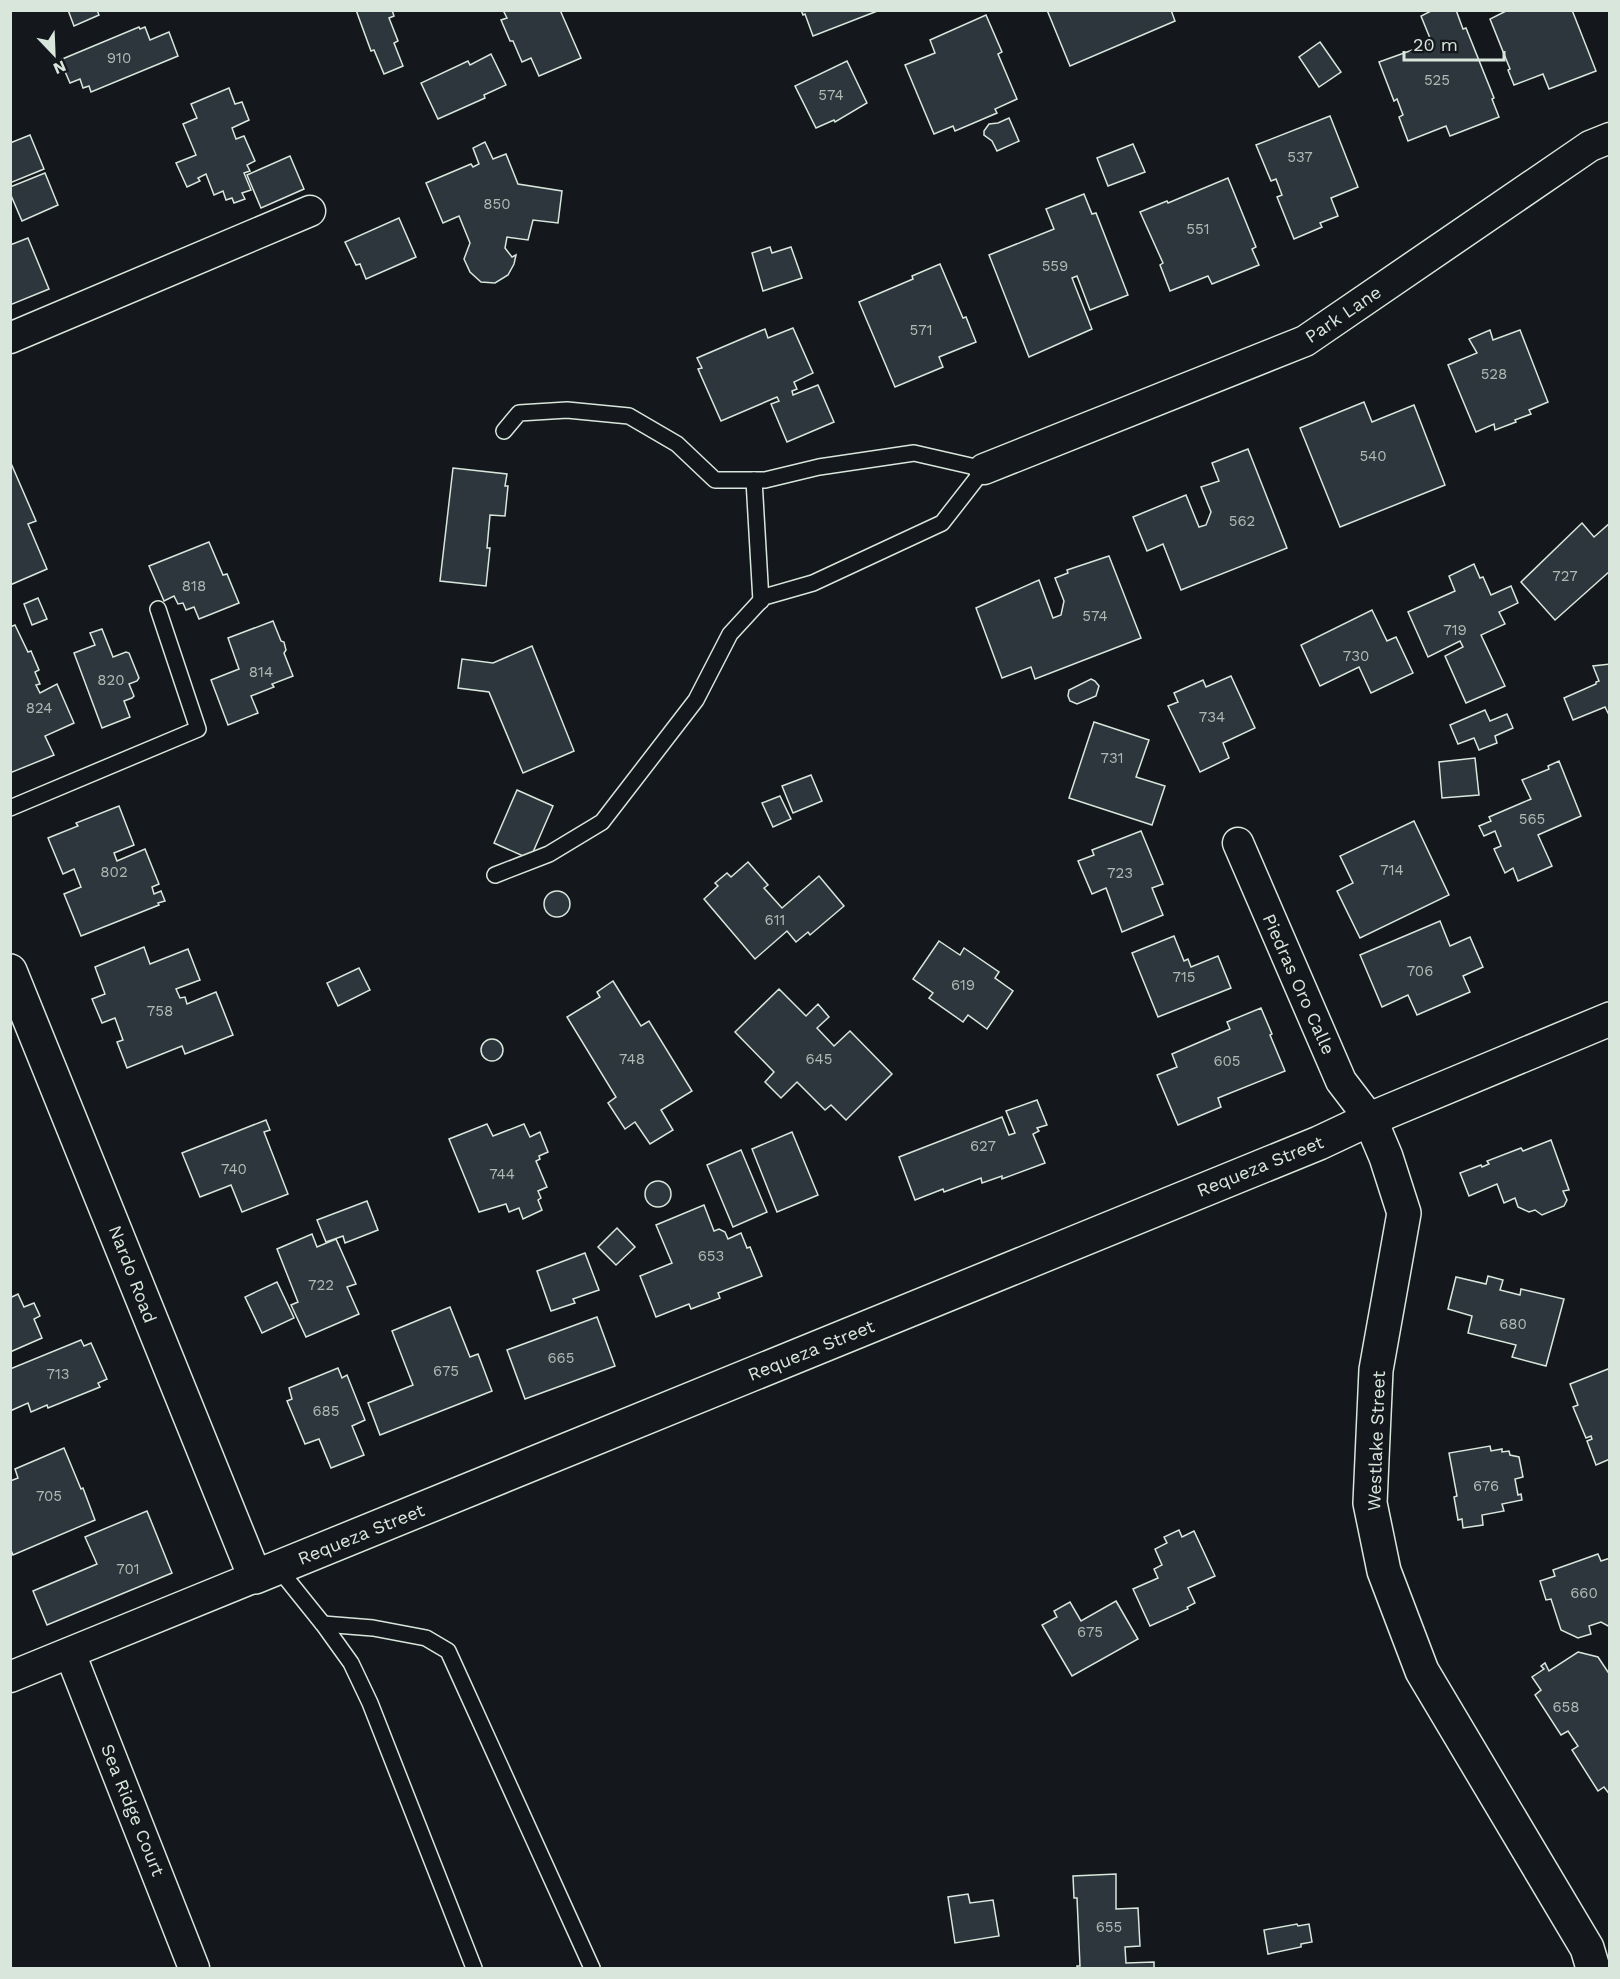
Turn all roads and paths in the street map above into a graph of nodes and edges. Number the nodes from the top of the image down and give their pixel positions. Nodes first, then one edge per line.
1 (1610, 138) edge
2 (310, 211) dead end
3 (10, 338) edge
4 (504, 431) dead end
5 (984, 469) junction
6 (754, 480) junction
7 (761, 601) junction
8 (158, 609) dead end
9 (10, 808) edge
10 (1238, 843) dead end
11 (495, 875) dead end
12 (10, 971) edge
13 (1610, 1019) edge
14 (1370, 1119) junction
15 (266, 1573) junction
16 (323, 1624) junction
17 (70, 1653) junction
18 (10, 1677) edge
19 (194, 1968) edge
20 (474, 1968) edge
21 (592, 1968) edge
22 (1593, 1968) edge

1 - 5 street, Park Lane
2 - 3 street
4 - 6 lane
5 - 6 lane
5 - 7 lane
6 - 7 lane
7 - 11 lane
8 - 9 lane
10 - 14 street, Piedras Oro Calle
12 - 15 street, Nardo Road
13 - 14 street, Requeza Street
14 - 15 street, Requeza Street
14 - 22 street, Westlake Street
15 - 16 lane
15 - 17 street, Requeza Street
16 - 20 lane
16 - 21 lane
17 - 18 street, Requeza Street
17 - 19 street, Sea Ridge Court

